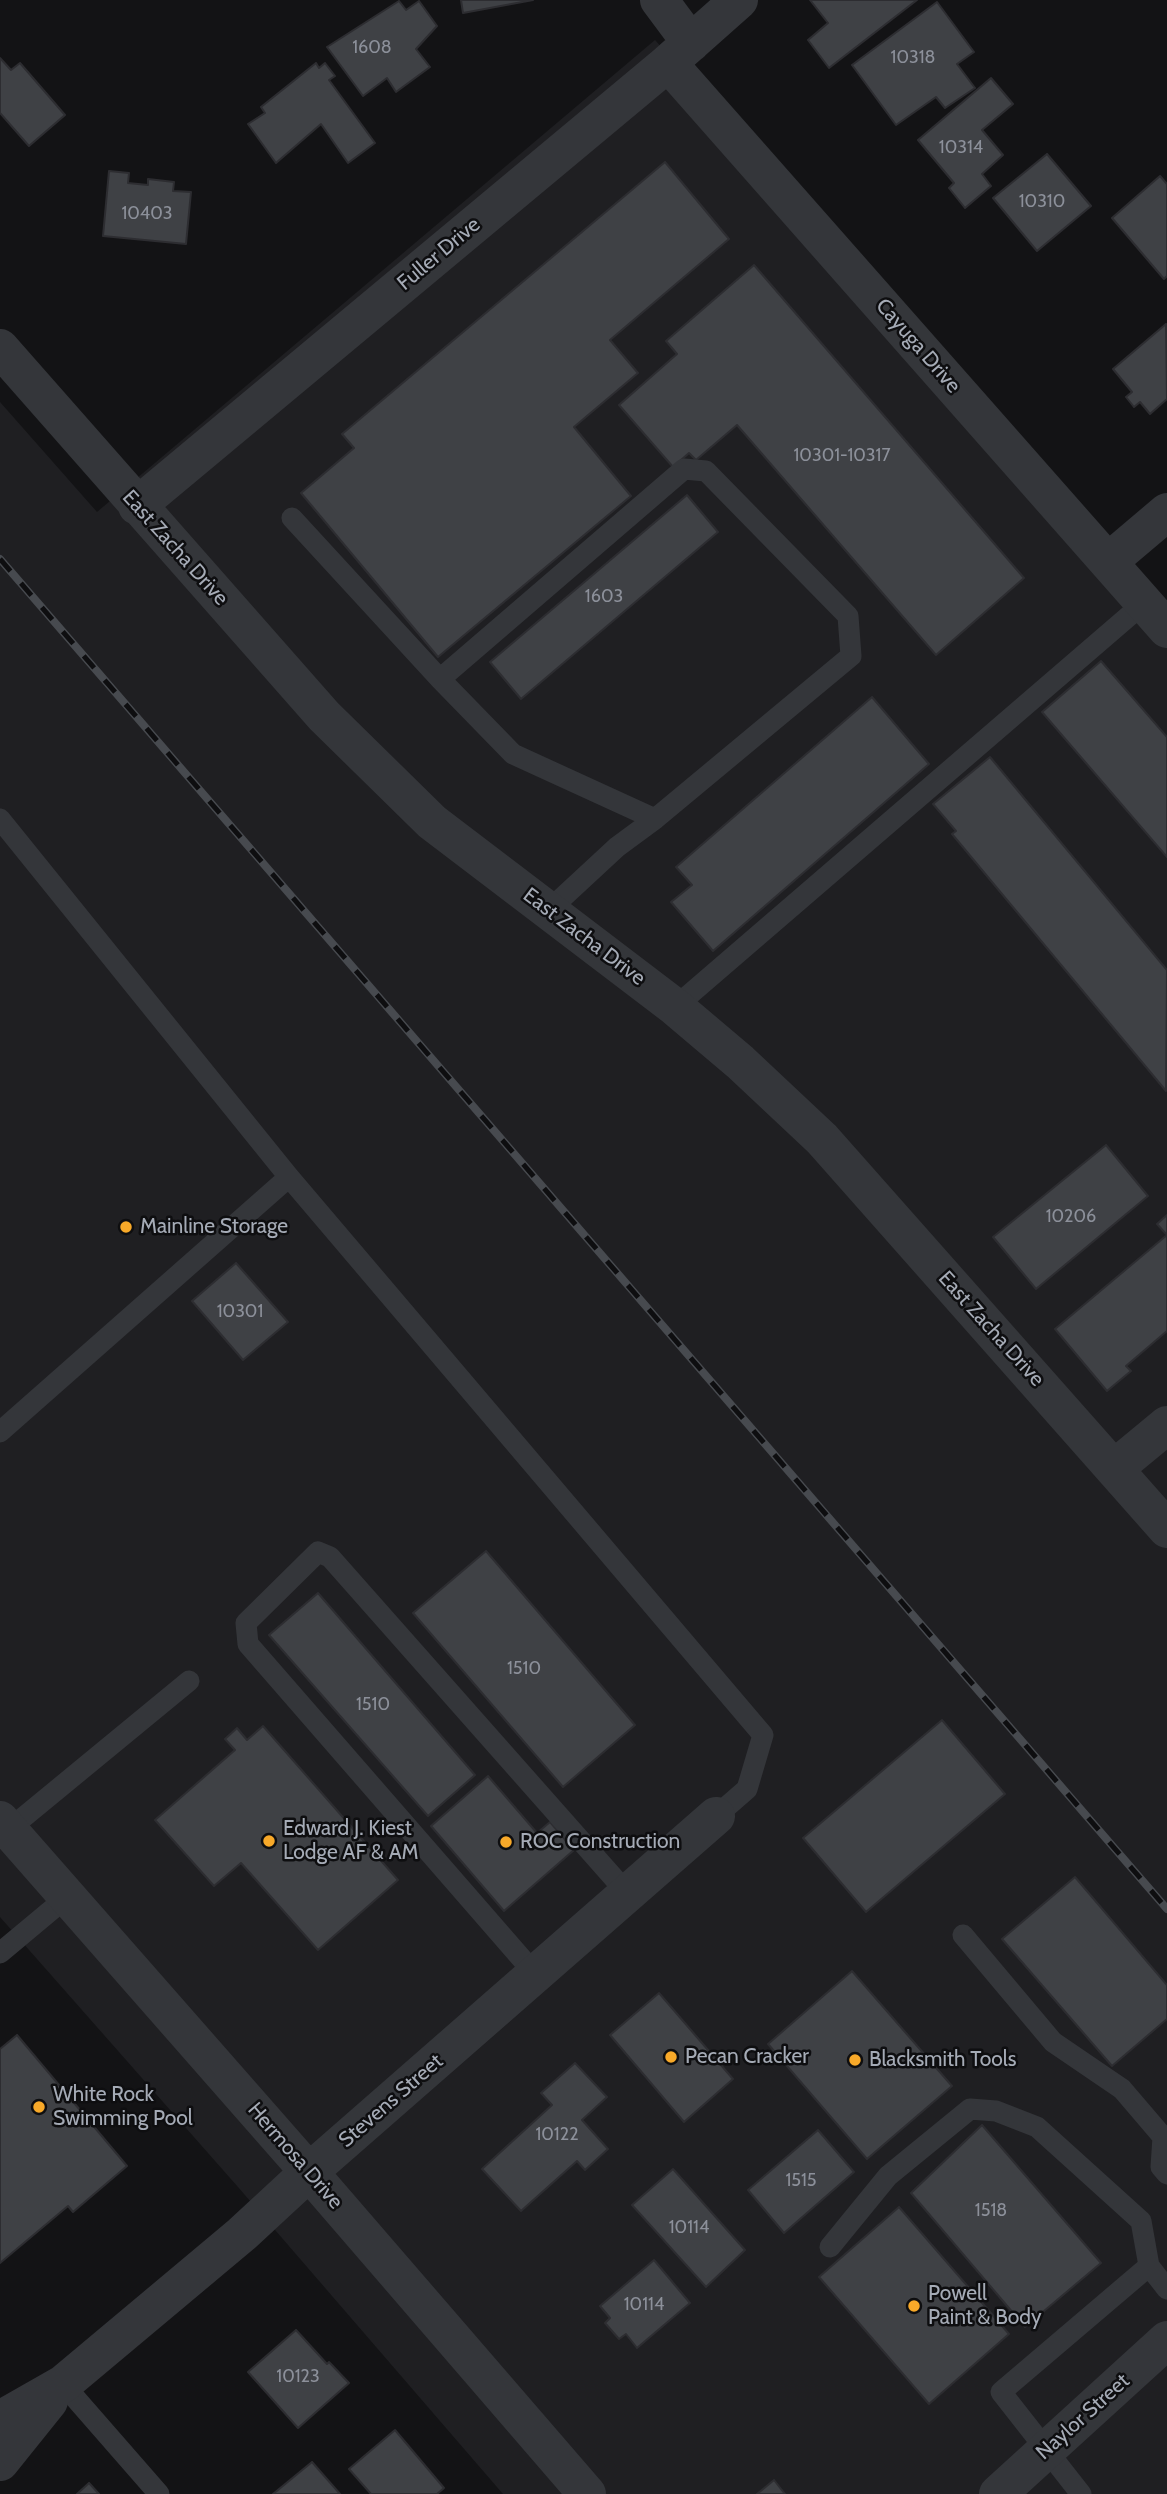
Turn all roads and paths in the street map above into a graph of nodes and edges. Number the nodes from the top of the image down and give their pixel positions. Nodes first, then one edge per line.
1 (659, 0) edge
2 (739, 0) edge
3 (680, 53) junction
4 (0, 348) edge
5 (137, 506) junction
6 (1167, 512) edge
7 (292, 518) dead end
8 (1108, 562) junction
9 (1156, 616) edge
10 (440, 679) junction
11 (0, 819) edge
12 (655, 819) junction
13 (549, 910) junction
14 (675, 1007) junction
15 (289, 1177) junction
16 (1167, 1425) edge
17 (0, 1432) edge
18 (1115, 1468) junction
19 (1167, 1528) edge
20 (189, 1681) dead end
21 (716, 1816) joint
22 (4, 1825) edge
23 (628, 1894) junction
24 (67, 1897) junction
25 (963, 1935) dead end
26 (0, 1953) edge
27 (536, 1975) junction
28 (309, 2172) junction
29 (1167, 2174) edge
30 (830, 2247) dead end
31 (1149, 2266) junction
32 (1167, 2289) edge
33 (1167, 2340) edge
34 (64, 2384) junction
35 (0, 2420) edge
36 (1046, 2450) junction
37 (0, 2462) edge
38 (159, 2494) edge
39 (587, 2494) edge
40 (998, 2494) edge
41 (1081, 2494) edge

1 - 3 street, Cayuga Drive
2 - 3 street, Fuller Drive
3 - 5 street, Fuller Drive
3 - 8 street, Cayuga Drive
4 - 5 street, East Zacha Drive
5 - 13 street, East Zacha Drive
6 - 8 street
7 - 10 lane
8 - 9 street, Cayuga Drive
9 - 14 lane
10 - 12 lane
10 - 12 lane
11 - 15 lane
12 - 13 lane
13 - 14 street, East Zacha Drive
14 - 18 street, East Zacha Drive
15 - 17 lane
15 - 21 lane
16 - 18 street
18 - 19 street, East Zacha Drive
20 - 22 lane
21 - 23 street, Stevens Street
22 - 24 street, Hermosa Drive
23 - 27 street, Stevens Street
23 - 27 lane
24 - 26 lane
24 - 28 street, Hermosa Drive
25 - 29 lane
27 - 28 street, Stevens Street
28 - 34 street, Stevens Street
28 - 39 street, Hermosa Drive
30 - 31 lane
31 - 32 lane
31 - 36 lane
33 - 36 street, Naylor Street
34 - 35 street, Stevens Street
34 - 37 street, Stevens Street
34 - 38 lane
36 - 40 street, Naylor Street
36 - 41 lane

